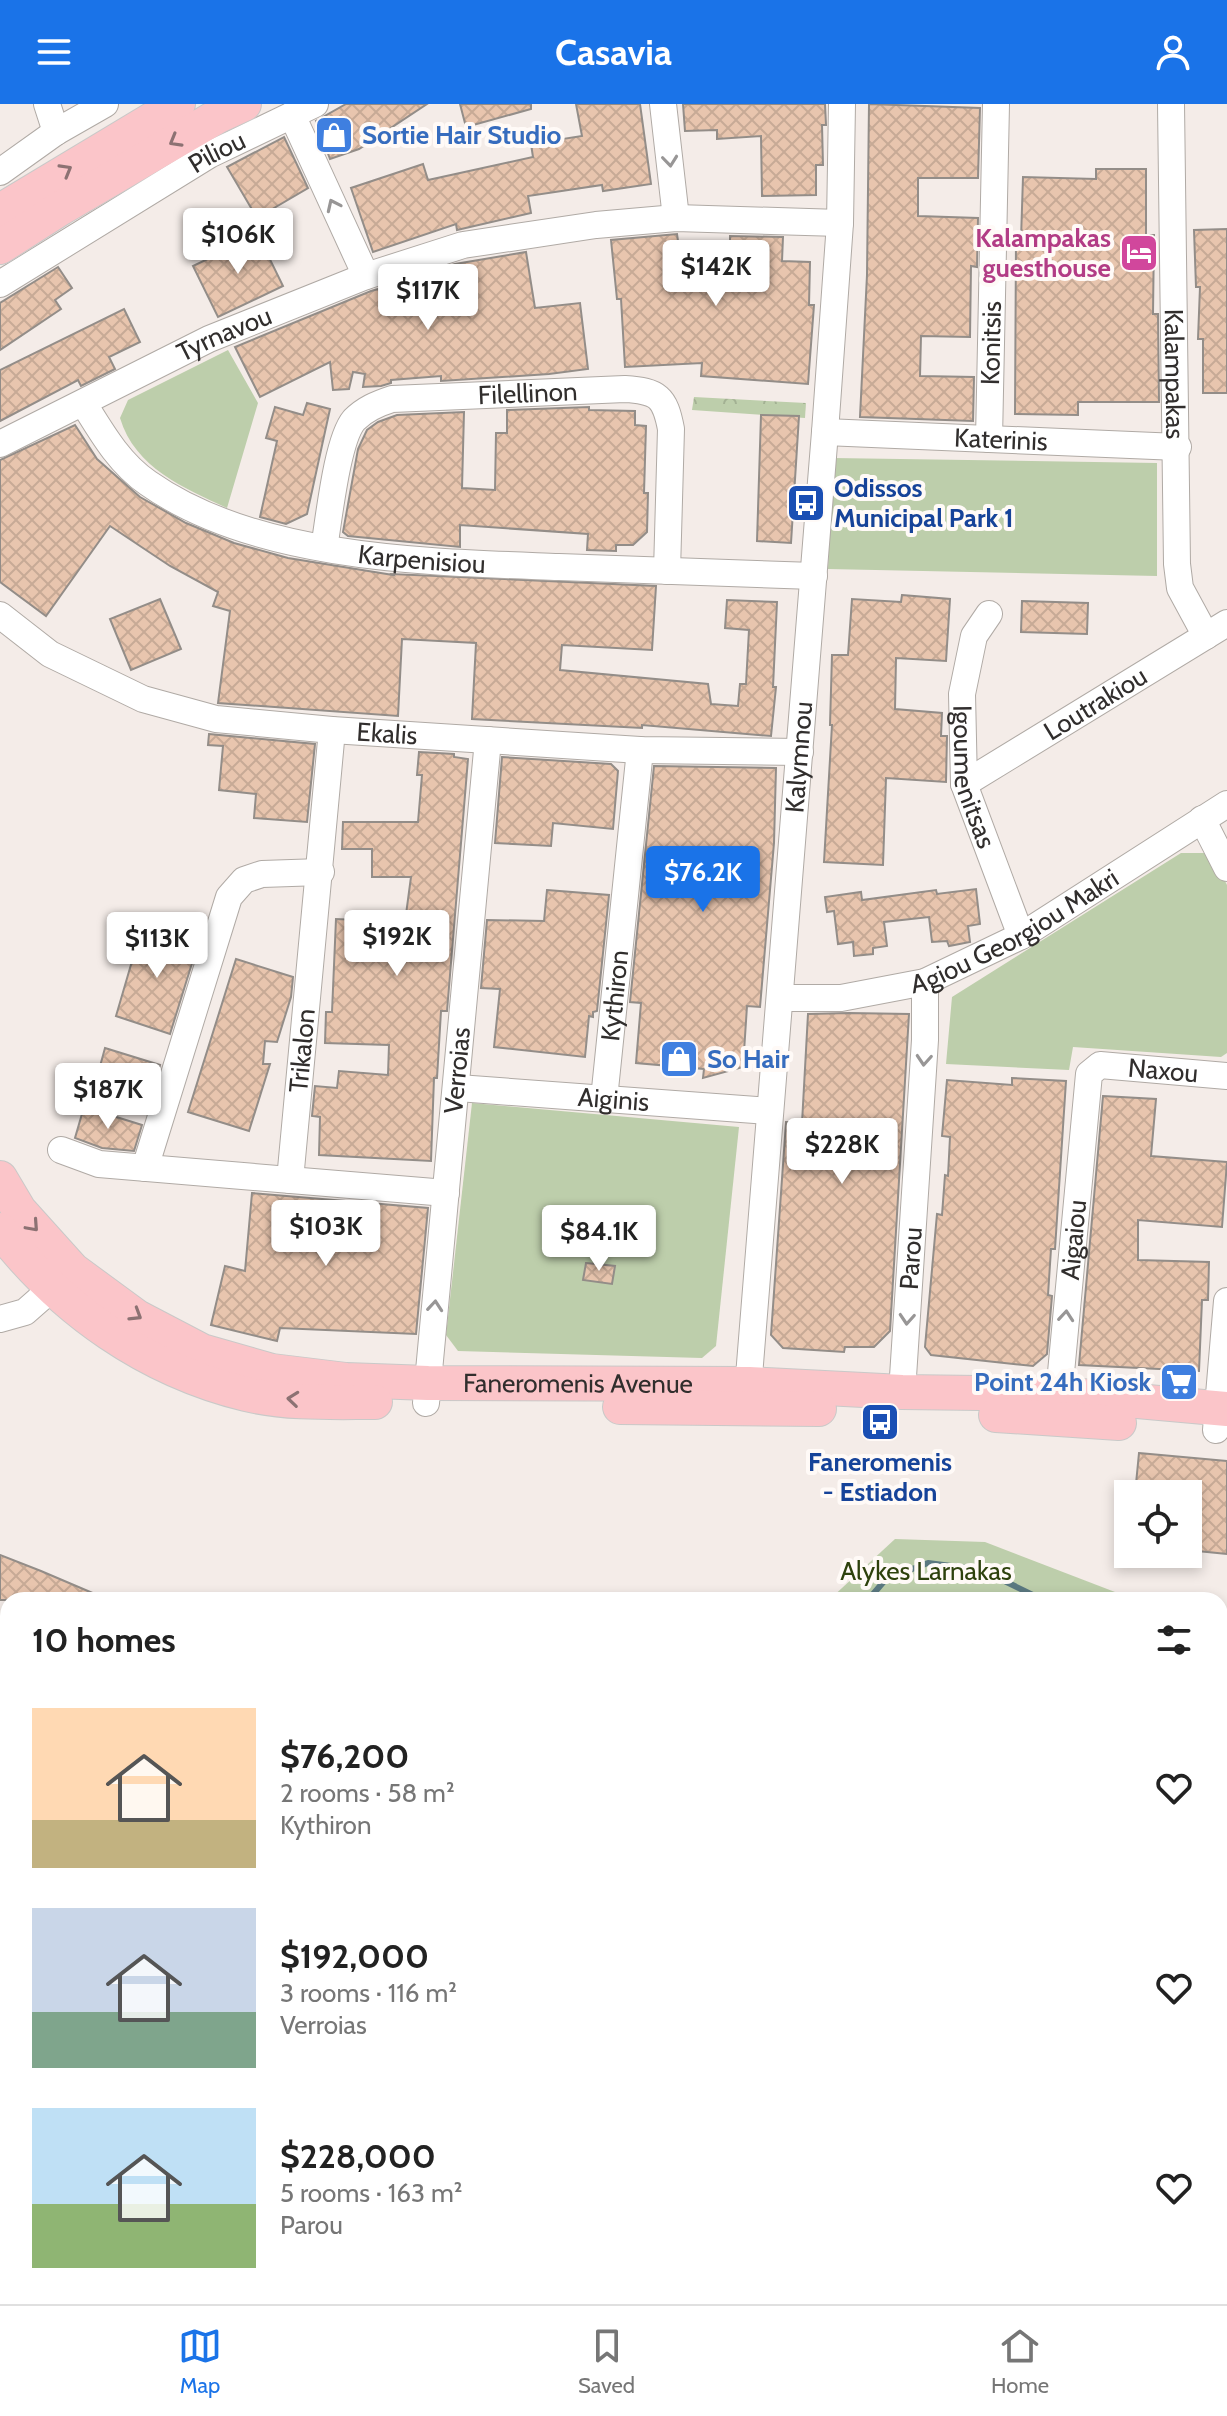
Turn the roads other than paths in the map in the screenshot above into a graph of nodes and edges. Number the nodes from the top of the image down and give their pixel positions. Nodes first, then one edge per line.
1 (47, 104) edge
2 (105, 104) edge
3 (178, 104) edge
4 (244, 104) edge
5 (663, 104) edge
6 (842, 104) edge
7 (996, 104) edge
8 (1171, 104) edge
9 (304, 109) edge
10 (56, 132) junction
11 (0, 172) edge
12 (0, 211) edge
13 (676, 218) junction
14 (840, 223) junction
15 (0, 247) edge
16 (366, 276) junction
17 (0, 284) edge
18 (84, 404) junction
19 (825, 432) junction
20 (989, 439) junction
21 (0, 444) edge
22 (1178, 447) junction
23 (324, 548) junction
24 (667, 571) junction
25 (814, 576) junction
26 (989, 614) dead end
27 (0, 615) edge
28 (1217, 630) edge
29 (332, 730) junction
30 (488, 740) junction
31 (640, 750) junction
32 (800, 752) junction
33 (964, 784) junction
34 (1227, 804) edge
35 (1202, 819) junction
36 (1227, 868) edge
37 (321, 872) junction
38 (1021, 936) junction
39 (925, 982) junction
40 (781, 998) junction
41 (1100, 1065) joint
42 (1227, 1076) edge
43 (458, 1088) junction
44 (604, 1099) junction
45 (769, 1111) junction
46 (61, 1150) dead end
47 (145, 1168) junction
48 (0, 1178) edge
49 (290, 1180) junction
50 (446, 1193) junction
51 (0, 1230) edge
52 (62, 1280) junction
53 (1227, 1301) edge
54 (0, 1319) edge
55 (902, 1392) junction
56 (427, 1393) junction
57 (748, 1396) junction
58 (1060, 1406) junction
59 (1222, 1420) edge

1 - 10 street
2 - 10 street
12 -> 3 main road
4 -> 15 main road
5 -> 13 street
6 - 14 street, Kalymnou
7 - 20 street, Konitsis
8 - 22 street, Kalampakas
16 -> 9 street
9 - 17 street, Piliou
10 - 11 street
13 - 14 street, Tyrnavou
13 - 16 street, Tyrnavou
14 - 19 street, Kalymnou
16 - 18 street, Tyrnavou
18 - 21 street, Tyrnavou
18 - 23 street, Karpenisiou
19 - 20 street, Katerinis
19 - 25 street, Kalymnou
20 - 22 street, Katerinis
22 - 28 street, Kalampakas
23 - 24 street, Karpenisiou
23 - 24 street, Filellinon
24 - 25 street, Karpenisiou
25 - 32 street, Kalymnou
26 - 33 street, Igoumenitsas
27 - 29 street, Ekalis
28 - 33 street, Loutrakiou
29 - 30 street, Ekalis
29 - 37 street, Trikalon
30 - 31 street, Ekalis
30 - 43 street, Verroias
31 - 32 street, Ekalis
31 - 44 street, Kythiron
32 - 40 street, Kalymnou
33 - 38 street, Igoumenitsas
34 - 35 street, Agiou Georgiou Makri
35 - 36 street
35 - 38 street, Agiou Georgiou Makri
37 - 47 street
37 - 49 street, Trikalon
38 - 39 street, Agiou Georgiou Makri
39 - 40 street, Agiou Georgiou Makri
39 -> 55 street, Parou
40 - 45 street, Kalymnou
41 - 42 street, Naxou
58 -> 41 street, Aigaiou
43 - 44 street, Aiginis
43 - 50 street, Verroias
44 - 45 street, Aiginis
45 - 57 street, Kalymnou
46 - 47 street
47 - 49 street
48 -> 52 main road, Faneromenis Avenue
49 - 50 street
56 -> 50 street, Verroias
51 - 52 main road, Faneromenis Avenue
52 - 54 street
52 - 56 main road, Faneromenis Avenue
53 - 59 street
55 - 57 main road, Faneromenis Avenue
55 - 58 main road, Faneromenis Avenue
56 - 57 main road, Faneromenis Avenue
57 - 58 main road, Faneromenis Avenue
58 - 59 main road, Faneromenis Avenue

